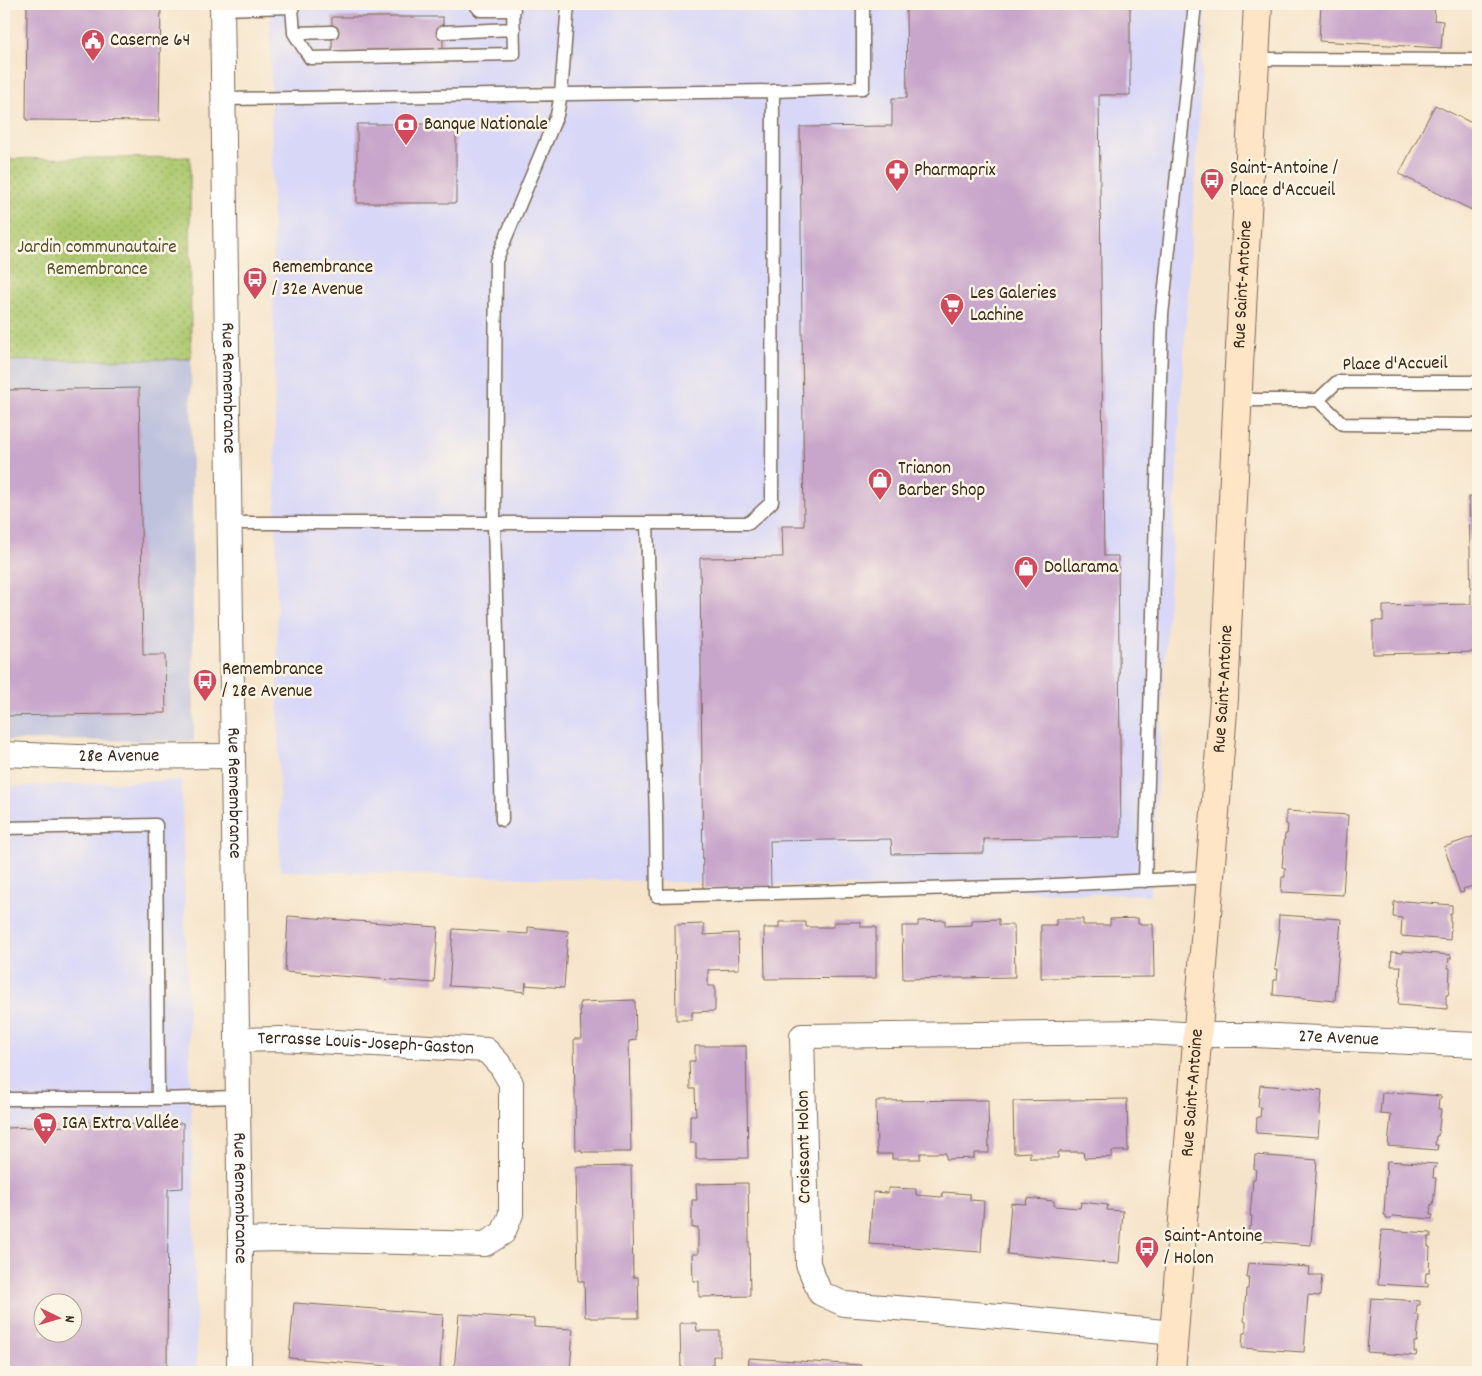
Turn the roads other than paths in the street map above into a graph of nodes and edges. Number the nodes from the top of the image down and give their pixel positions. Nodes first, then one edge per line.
1 (475, 4) edge
2 (568, 4) edge
3 (863, 4) edge
4 (1195, 4) edge
5 (1258, 4) edge
6 (293, 5) edge
7 (222, 7) edge
8 (514, 7) edge
9 (514, 29) junction
10 (332, 32) dead end
11 (443, 32) dead end
12 (294, 33) junction
13 (1255, 60) junction
14 (1478, 60) edge
15 (773, 91) junction
16 (560, 94) junction
17 (223, 99) junction
18 (1478, 382) edge
19 (1237, 400) junction
20 (1318, 400) junction
21 (1478, 425) edge
22 (230, 522) junction
23 (494, 523) junction
24 (647, 523) junction
25 (4, 754) edge
26 (233, 756) junction
27 (502, 820) dead end
28 (4, 828) edge
29 (1211, 877) junction
30 (1145, 881) junction
31 (1199, 1035) junction
32 (237, 1040) junction
33 (1478, 1045) edge
34 (238, 1097) junction
35 (4, 1099) edge
36 (158, 1099) junction
37 (240, 1240) junction
38 (1174, 1333) junction
39 (239, 1372) edge
40 (1171, 1372) edge

1 - 8 lane
2 - 16 lane
3 - 15 lane
4 - 30 lane
5 - 13 street, Rue Saint-Antoine
6 - 7 lane
6 - 12 lane
7 - 17 street, Rue Remembrance
8 - 9 lane
9 - 11 lane
9 - 12 lane
10 - 12 lane
13 - 14 lane
13 - 19 street, Rue Saint-Antoine
15 - 16 lane
15 - 24 lane
16 - 17 lane
16 - 23 lane
17 - 22 street, Rue Remembrance
18 - 20 lane, Place d'Accueil
19 - 20 lane
19 - 29 street, Rue Saint-Antoine
20 - 21 lane
22 - 23 lane
22 - 26 street, Rue Remembrance
23 - 24 lane
23 - 27 lane
24 - 30 lane
25 - 26 street, 28e Avenue
26 - 32 street, Rue Remembrance
28 - 36 lane
29 - 30 lane
29 - 31 street, Rue Saint-Antoine
31 - 33 street, 27e Avenue
31 - 38 street, Rue Saint-Antoine
31 - 38 street, Croissant Holon
32 - 34 street, Rue Remembrance
32 - 37 street, Terrasse Louis-Joseph-Gaston
34 - 36 lane
34 - 37 street, Rue Remembrance
35 - 36 lane
37 - 39 street, Rue Remembrance
38 - 40 street, Rue Saint-Antoine

